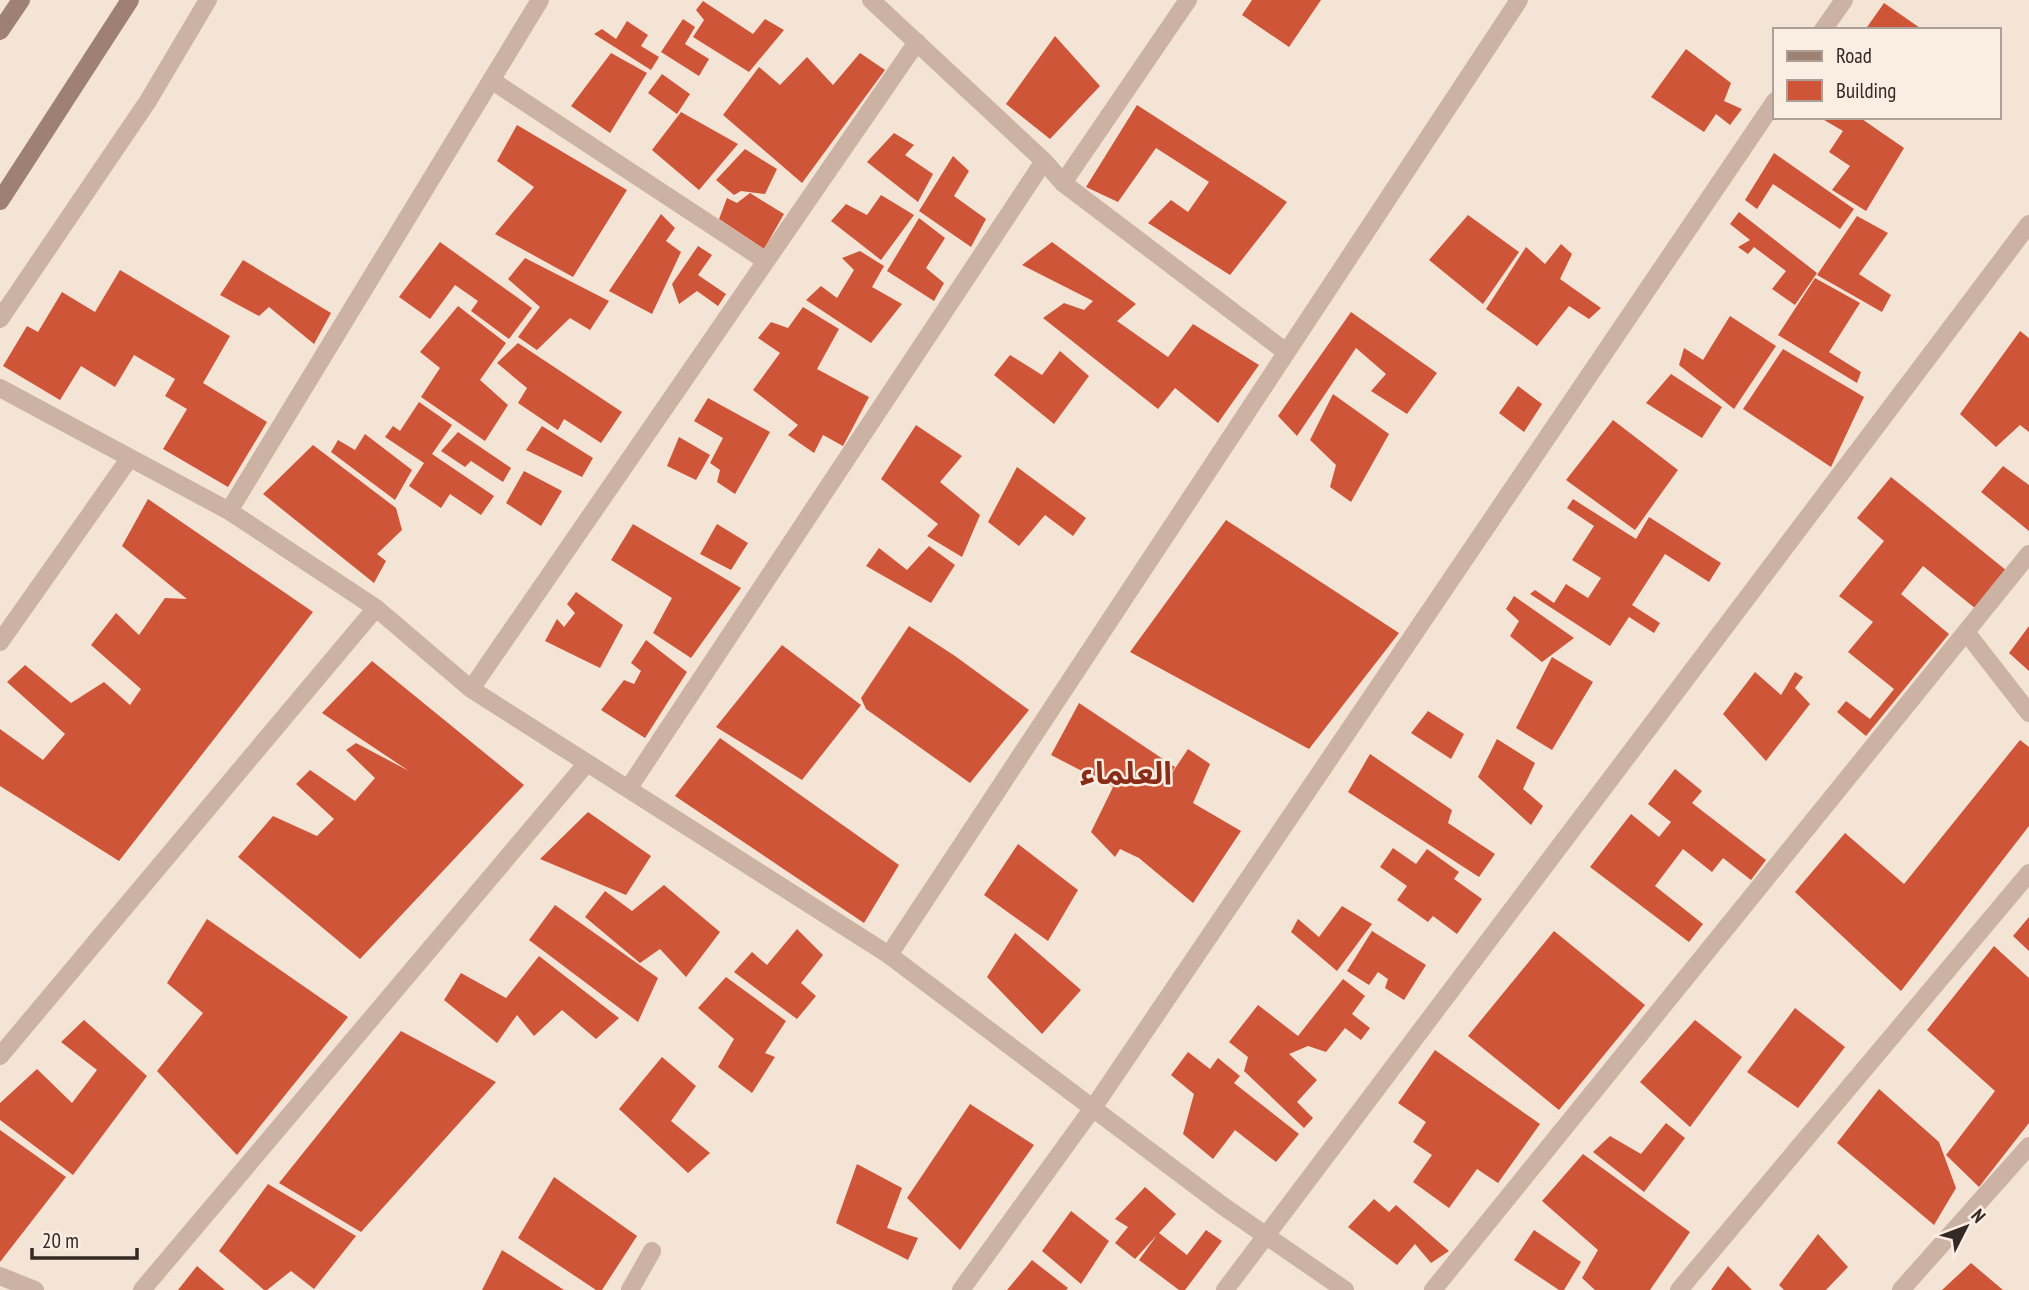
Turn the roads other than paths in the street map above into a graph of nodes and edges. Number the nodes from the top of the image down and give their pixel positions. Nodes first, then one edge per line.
1 (21, 0) edge
2 (130, 0) edge
3 (208, 0) edge
4 (540, 0) edge
5 (871, 0) edge
6 (1188, 0) edge
7 (1520, 0) edge
8 (1843, 0) edge
9 (1824, 28) edge
10 (0, 31) edge
11 (917, 42) junction
12 (491, 80) junction
13 (1773, 104) edge
14 (1044, 161) junction
15 (1063, 183) junction
16 (0, 201) edge
17 (2029, 224) edge
18 (766, 261) junction
19 (0, 319) edge
20 (1286, 352) junction
21 (0, 388) edge
22 (129, 459) junction
23 (229, 511) junction
24 (2029, 554) edge
25 (376, 608) junction
26 (1966, 632) junction
27 (0, 642) edge
28 (471, 689) junction
29 (2029, 713) edge
30 (587, 763) junction
31 (628, 789) junction
32 (2029, 873) edge
33 (889, 955) junction
34 (0, 1056) edge
35 (1093, 1108) junction
36 (2029, 1146) edge
37 (1266, 1236) junction
38 (652, 1251) dead end
39 (0, 1276) edge
40 (35, 1290) edge
41 (142, 1290) edge
42 (630, 1290) edge
43 (961, 1290) edge
44 (1225, 1290) edge
45 (1345, 1290) edge
46 (1433, 1290) edge
47 (1679, 1290) edge
48 (1901, 1290) edge

1 - 10 main road
2 - 16 main road
3 - 19 street
4 - 12 street
5 - 11 street
6 - 15 street
7 - 20 street
8 - 9 street
11 - 14 street
11 - 18 street
12 - 18 street
12 - 23 street
13 - 35 street
14 - 15 street
14 - 31 street
15 - 20 street
17 - 37 street
18 - 28 street
20 - 33 street
21 - 22 street
22 - 23 street
22 - 27 street
23 - 25 street
24 - 26 street
25 - 28 street
25 - 34 street
26 - 29 street
26 - 46 street
28 - 30 street
30 - 31 street
30 - 41 street
31 - 33 street
32 - 47 street
33 - 35 street
35 - 37 street
35 - 43 street
36 - 48 street
37 - 44 street
37 - 45 street
38 - 42 street
39 - 40 street

